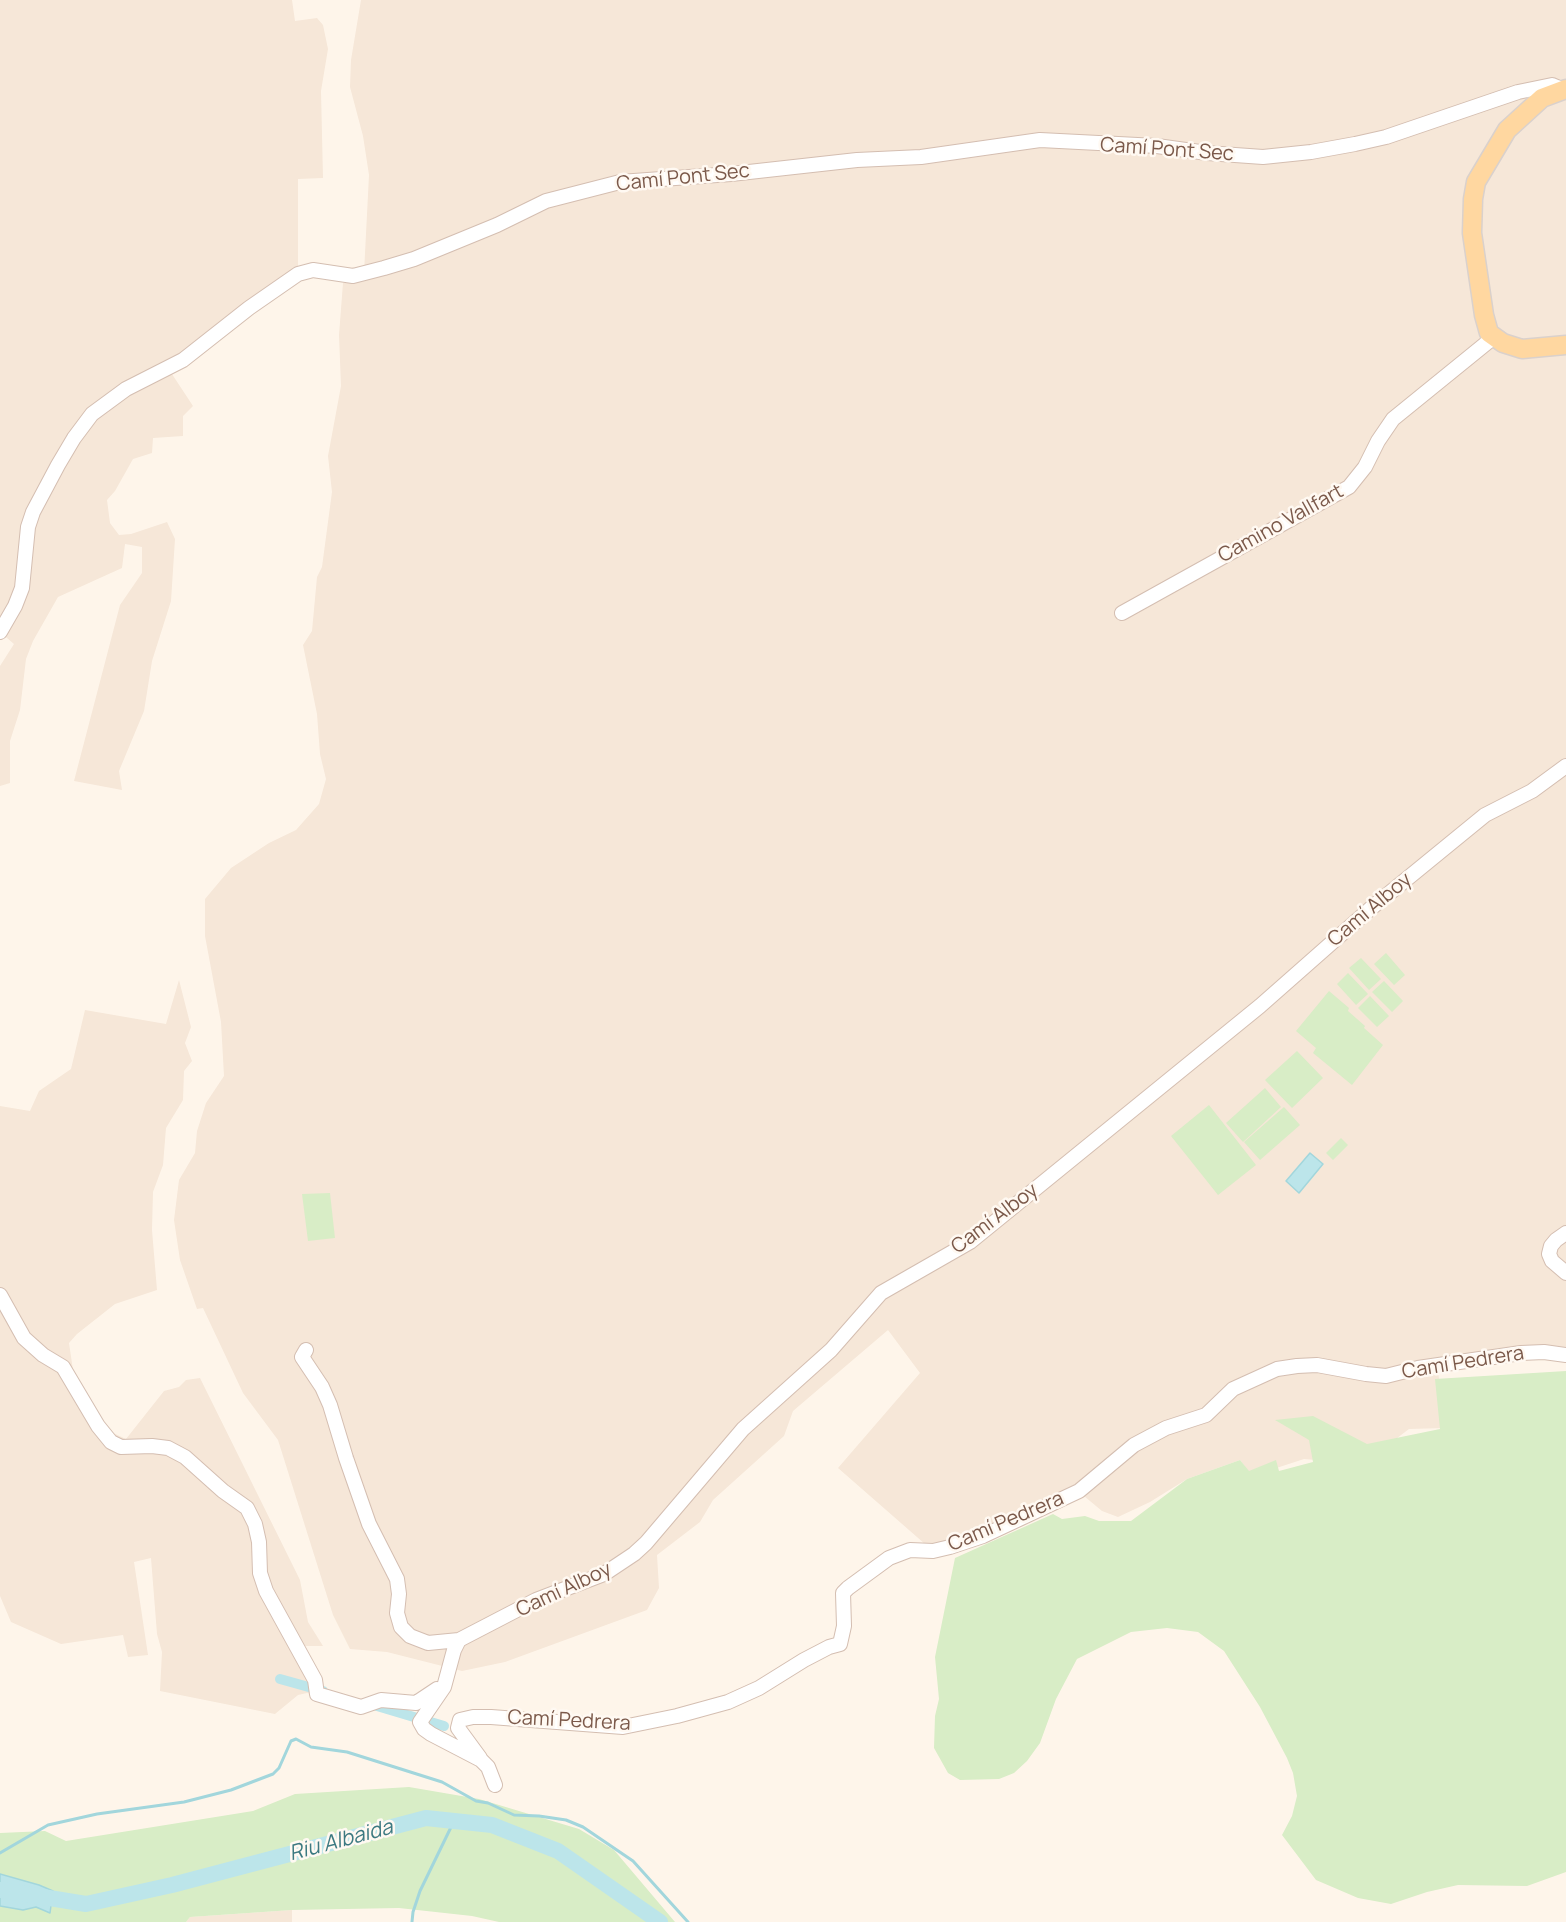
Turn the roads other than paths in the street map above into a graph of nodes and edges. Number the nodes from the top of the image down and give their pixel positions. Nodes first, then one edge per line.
1 (1565, 89) edge
2 (1494, 337) junction
3 (1566, 345) edge
4 (1122, 613) dead end
5 (0, 632) edge
6 (1566, 766) edge
7 (1566, 1233) edge
8 (1566, 1273) edge
9 (0, 1295) edge
10 (306, 1350) dead end
11 (1566, 1355) edge
12 (459, 1641) junction
13 (448, 1676) junction
14 (482, 1760) junction
15 (495, 1785) dead end

1 - 2 main road
1 - 5 street, Camí Pont Sec
2 - 3 main road
2 - 4 street, Camino Vallfart
6 - 12 street, Camí Alboy
7 - 8 street
9 - 13 street
10 - 12 street
11 - 14 street, Camí Pedrera
12 - 13 street
13 - 14 street
14 - 15 street

